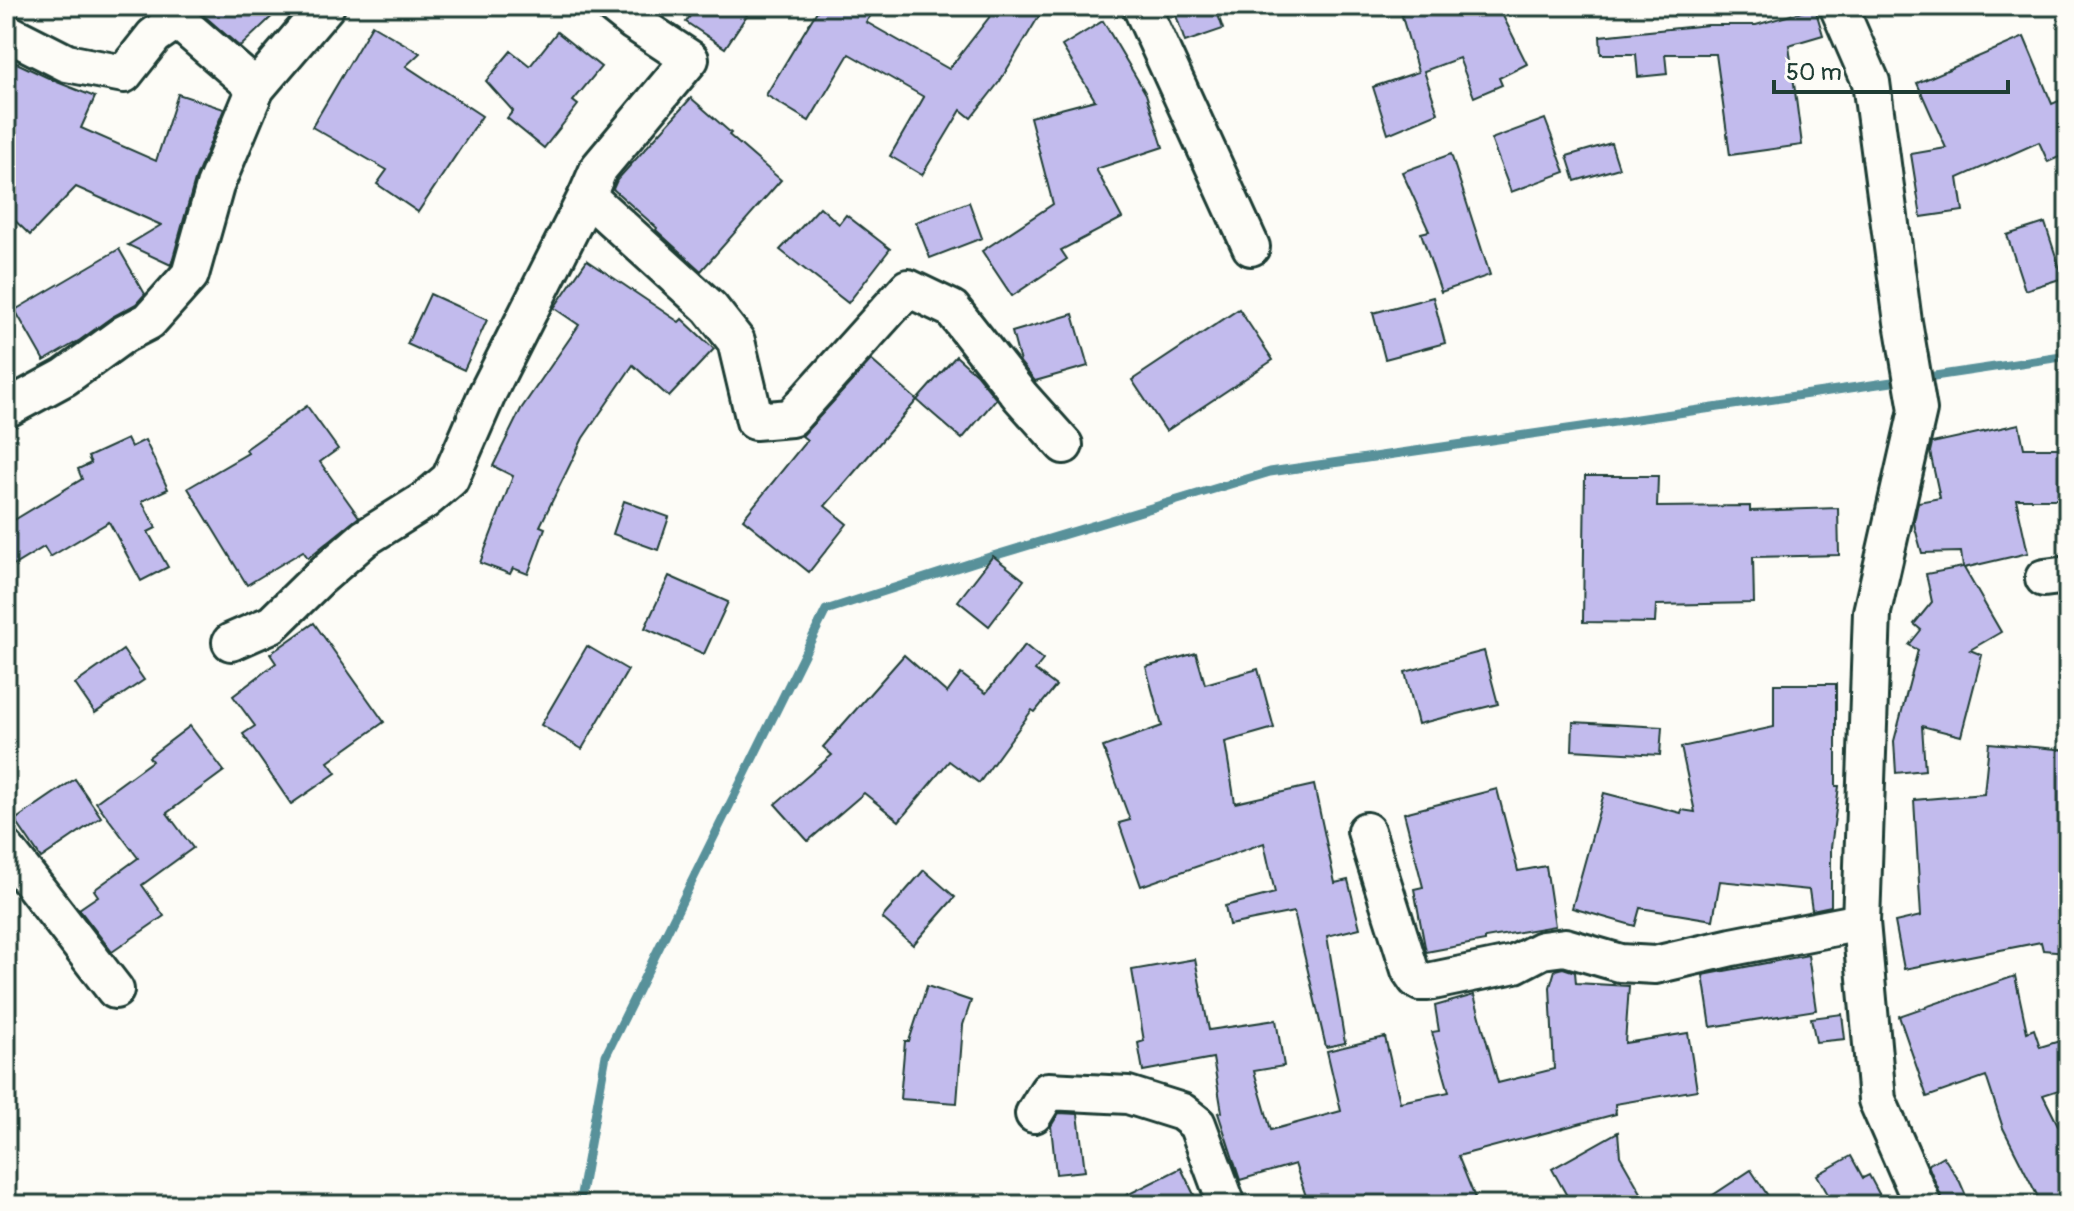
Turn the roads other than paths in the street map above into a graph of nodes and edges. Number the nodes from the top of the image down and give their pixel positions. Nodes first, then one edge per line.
1 (326, 6) edge
2 (614, 6) edge
3 (1141, 6) edge
4 (1838, 6) edge
5 (6, 32) edge
6 (256, 88) junction
7 (587, 196) junction
8 (1251, 247) dead end
9 (6, 409) edge
10 (1064, 445) dead end
11 (231, 642) dead end
12 (1366, 831) dead end
13 (6, 849) edge
14 (1861, 922) junction
15 (115, 990) dead end
16 (1034, 1114) dead end
17 (1227, 1205) edge
18 (1923, 1205) edge

1 - 6 street
2 - 7 street
3 - 8 street
4 - 14 street
5 - 6 street
6 - 9 street
7 - 10 street
7 - 11 street
12 - 14 street
13 - 15 street
14 - 18 street
16 - 17 street

